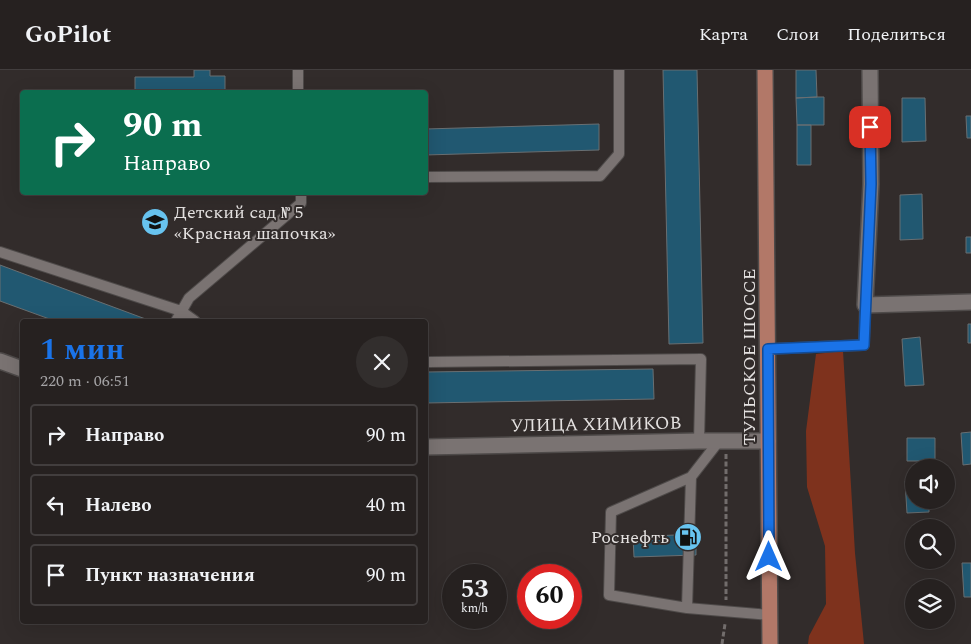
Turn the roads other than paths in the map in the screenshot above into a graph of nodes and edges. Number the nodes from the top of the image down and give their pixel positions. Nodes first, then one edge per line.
1 (298, 70) edge
2 (619, 70) edge
3 (765, 70) edge
4 (870, 70) edge
5 (298, 90) edge
6 (428, 178) edge
7 (301, 195) edge
8 (0, 252) edge
9 (971, 302) edge
10 (866, 305) junction
11 (181, 311) junction
12 (177, 319) edge
13 (192, 319) edge
14 (768, 349) junction
15 (0, 361) edge
16 (429, 362) dead end
17 (20, 368) edge
18 (699, 441) junction
19 (722, 441) junction
20 (768, 441) junction
21 (428, 447) edge
22 (691, 477) junction
23 (687, 608) junction
24 (769, 615) junction
25 (770, 644) edge

1 - 5 lane
2 - 6 lane
3 - 14 main road, ТУЛЬСКОЕ ШОССЕ
4 - 10 street
7 - 11 lane
8 - 11 lane
9 - 10 street
10 - 14 lane
11 - 12 lane
11 - 13 lane
14 - 20 main road, ТУЛЬСКОЕ ШОССЕ
15 - 17 street
16 - 18 lane
18 - 19 street, УЛИЦА ХИМИКОВ
18 - 21 street, УЛИЦА ХИМИКОВ
19 - 20 street, УЛИЦА ХИМИКОВ
19 - 22 lane
20 - 24 main road, ТУЛЬСКОЕ ШОССЕ
22 - 23 lane
22 - 23 lane
23 - 24 lane
24 - 25 main road, ТУЛЬСКОЕ ШОССЕ

